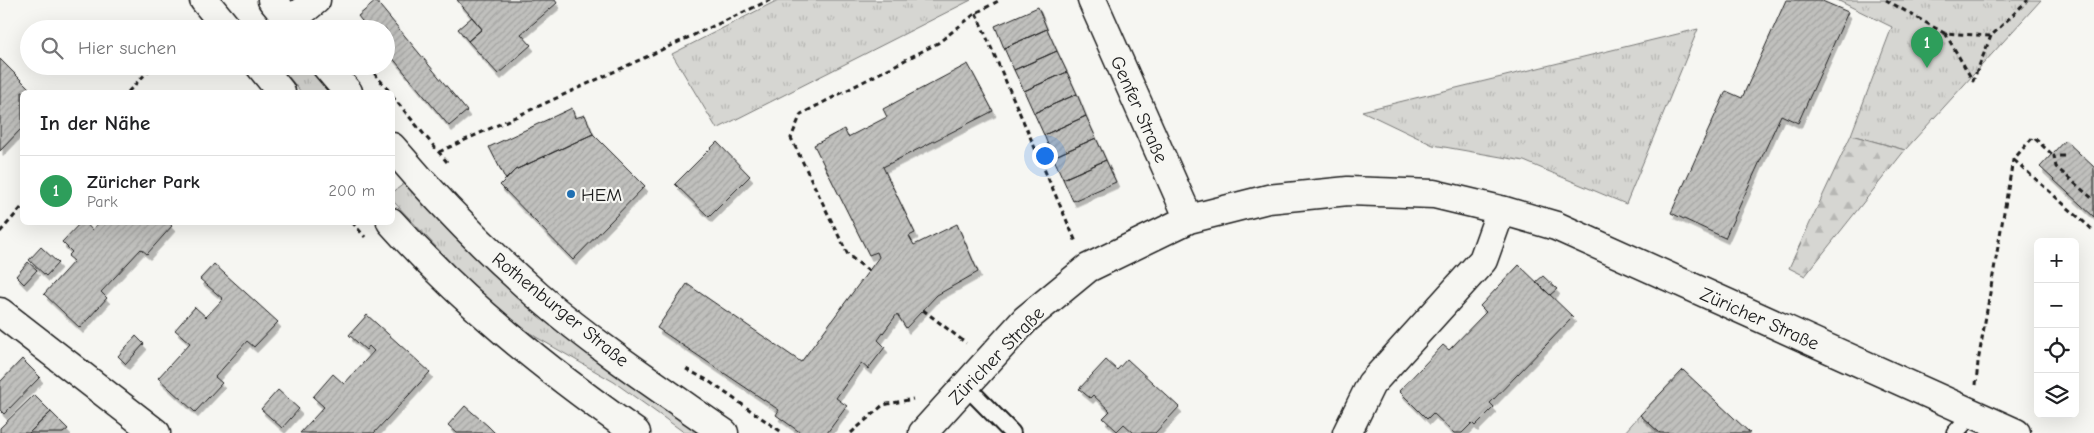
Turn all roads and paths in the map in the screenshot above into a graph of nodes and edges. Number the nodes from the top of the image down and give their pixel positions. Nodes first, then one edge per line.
1 (204, 0) edge
2 (272, 0) edge
3 (316, 0) edge
4 (770, 0) edge
5 (1000, 0) edge
6 (1092, 0) edge
7 (1886, 0) edge
8 (2028, 0) edge
9 (976, 13) junction
10 (221, 20) edge
11 (284, 20) edge
12 (294, 20) edge
13 (1944, 33) junction
14 (1991, 36) junction
15 (144, 75) edge
16 (268, 75) edge
17 (334, 75) edge
18 (376, 75) edge
19 (130, 90) edge
20 (280, 90) edge
21 (346, 90) edge
22 (388, 90) edge
23 (395, 100) edge
24 (395, 150) edge
25 (440, 152) junction
26 (2054, 156) junction
27 (2064, 156) dead end
28 (2014, 160) junction
29 (450, 166) dead end
30 (410, 168) junction
31 (2094, 200) edge
32 (20, 209) edge
33 (1501, 210) junction
34 (1189, 218) junction
35 (394, 225) edge
36 (2094, 231) edge
37 (0, 232) edge
38 (1088, 268) junction
39 (869, 271) dead end
40 (923, 310) dead end
41 (0, 312) edge
42 (989, 361) junction
43 (684, 368) dead end
44 (966, 386) junction
45 (919, 398) dead end
46 (1973, 413) junction
47 (156, 433) edge
48 (636, 433) edge
49 (724, 433) edge
50 (783, 433) edge
51 (851, 433) edge
52 (923, 433) edge
53 (1012, 433) edge
54 (1347, 433) edge
55 (1955, 433) edge
56 (2016, 433) edge

1 - 10 street
2 - 11 street
3 - 12 street
4 - 25 path
5 - 9 path
6 - 34 street, Genfer Straße
7 - 13 path
8 - 14 path
9 - 38 path
9 - 39 path
13 - 14 path
13 - 14 path
15 - 19 path
16 - 20 street
17 - 21 street
18 - 22 path
23 - 25 path
24 - 30 street, Rothenburger Straße
25 - 29 path
25 - 30 path
26 - 27 path
26 - 28 path
26 - 31 path
28 - 36 path
28 - 46 path
30 - 49 street, Rothenburger Straße
32 - 37 path
33 - 34 street, Züricher Straße
33 - 46 street, Züricher Straße
33 - 54 street
34 - 38 street, Züricher Straße
35 - 48 street
38 - 42 street, Züricher Straße
40 - 42 path
41 - 47 street
42 - 44 street, Züricher Straße
43 - 50 path
44 - 52 street, Züricher Straße
44 - 53 lane
45 - 51 path
46 - 55 lane
46 - 56 street, Züricher Straße

